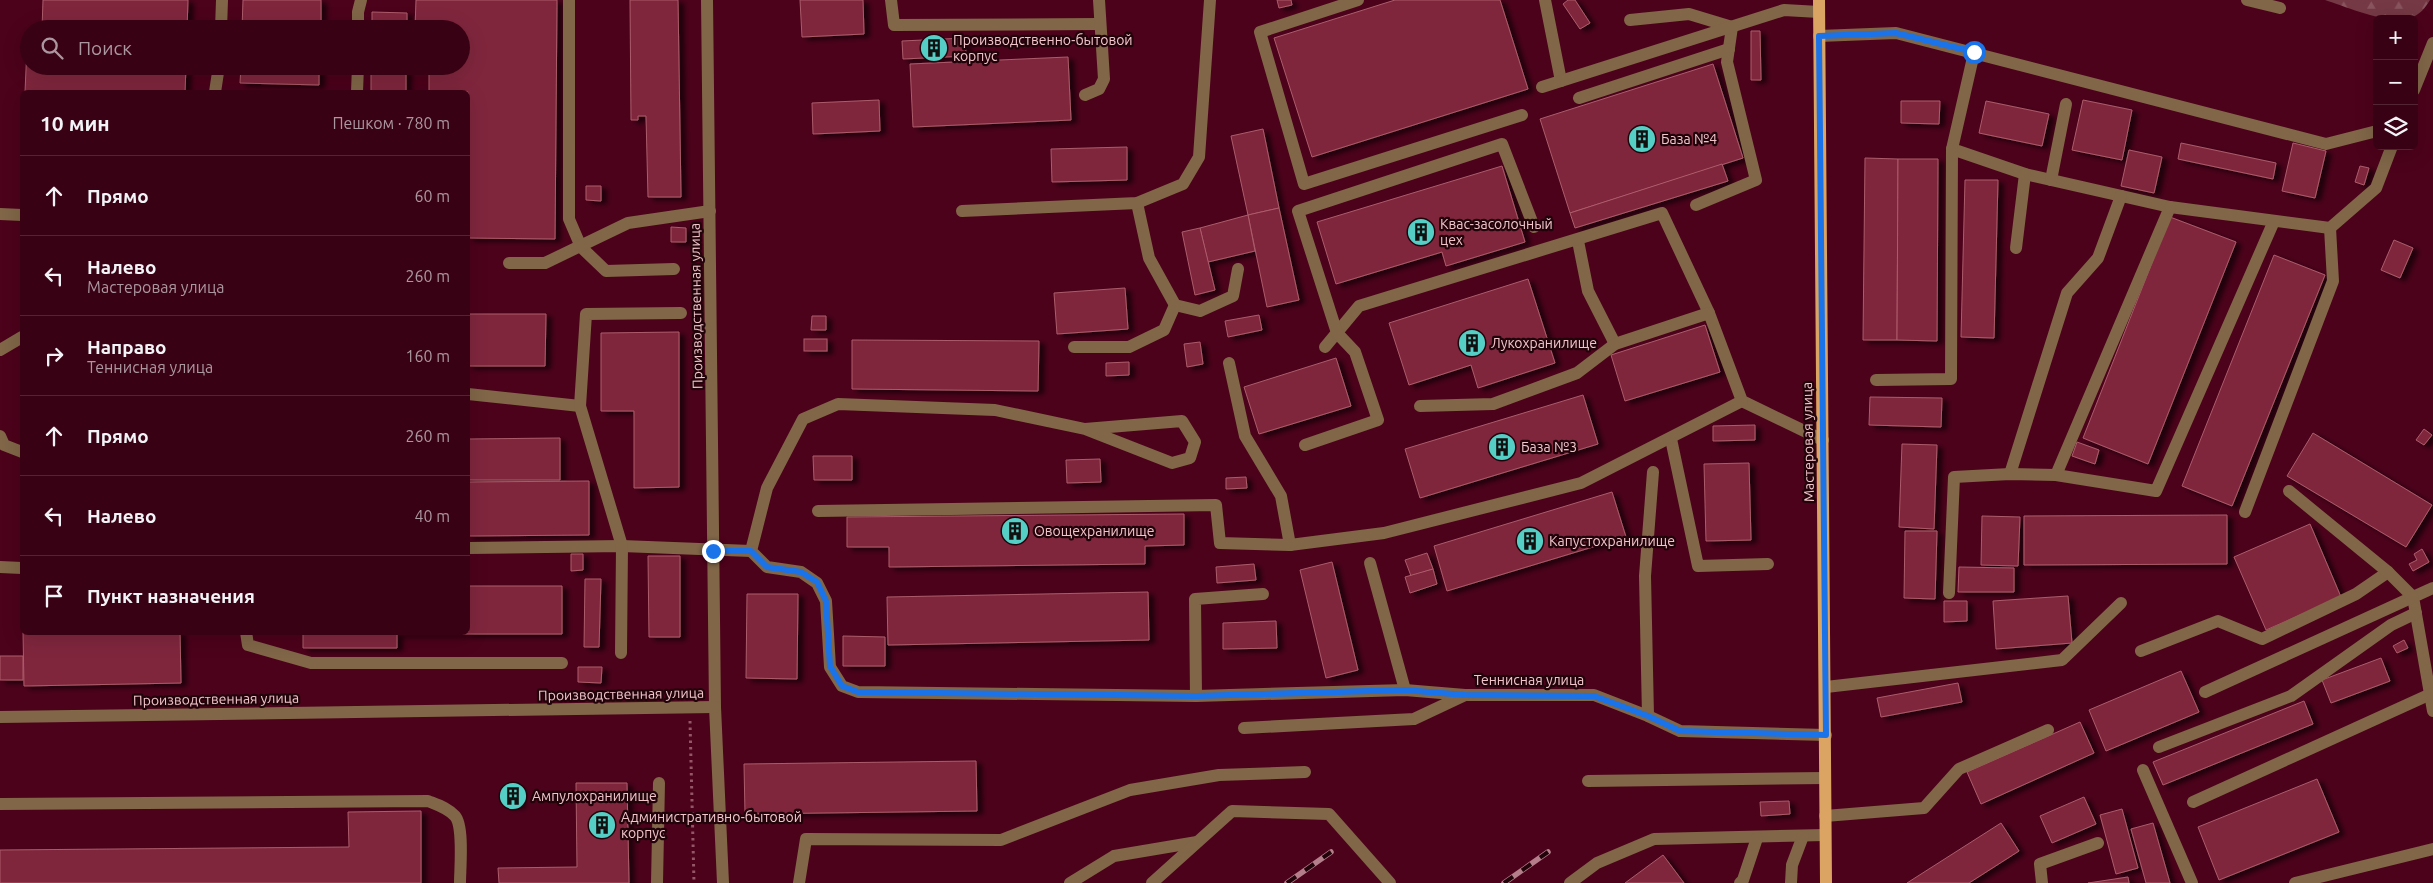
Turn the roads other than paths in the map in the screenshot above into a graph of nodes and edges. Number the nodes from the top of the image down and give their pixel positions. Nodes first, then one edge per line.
1 (222, 0) edge
2 (361, 0) edge
3 (569, 0) edge
4 (707, 0) edge
5 (890, 0) edge
6 (1099, 0) edge
7 (1210, 0) edge
8 (1358, 0) edge
9 (1545, 0) edge
10 (2246, 0) edge
11 (1819, 6) edge
12 (2280, 8) dead end
13 (222, 20) edge
14 (359, 20) edge
15 (1630, 20) dead end
16 (1099, 24) junction
17 (1732, 27) junction
18 (1819, 36) junction
19 (2433, 43) edge
20 (1729, 49) junction
21 (1974, 52) junction
22 (218, 75) edge
23 (358, 75) edge
24 (2418, 80) edge
25 (1561, 81) junction
26 (1542, 87) dead end
27 (215, 90) edge
28 (357, 90) edge
29 (1085, 95) dead end
30 (1579, 98) dead end
31 (2066, 104) dead end
32 (1522, 116) dead end
33 (2373, 132) edge
34 (1952, 149) junction
35 (2390, 150) edge
36 (2025, 174) junction
37 (2051, 180) junction
38 (2121, 196) junction
39 (1137, 204) junction
40 (1696, 205) dead end
41 (2170, 207) junction
42 (710, 211) junction
43 (962, 211) dead end
44 (0, 214) edge
45 (20, 215) edge
46 (2274, 221) junction
47 (1534, 227) dead end
48 (2330, 228) junction
49 (1578, 241) junction
50 (581, 247) junction
51 (2016, 248) dead end
52 (509, 263) dead end
53 (1238, 269) dead end
54 (674, 270) dead end
55 (1175, 305) junction
56 (681, 313) dead end
57 (1710, 313) junction
58 (1337, 333) junction
59 (20, 338) edge
60 (1615, 344) junction
61 (1074, 347) dead end
62 (1325, 347) dead end
63 (0, 350) edge
64 (1229, 363) dead end
65 (1876, 380) dead end
66 (470, 394) edge
67 (1742, 401) junction
68 (580, 406) junction
69 (1420, 406) dead end
70 (1085, 429) junction
71 (0, 436) edge
72 (1671, 439) junction
73 (1823, 440) junction
74 (1305, 445) dead end
75 (20, 451) edge
76 (1653, 472) dead end
77 (2010, 474) junction
78 (2056, 475) junction
79 (2289, 491) dead end
80 (818, 511) dead end
81 (2245, 512) dead end
82 (622, 546) junction
83 (1290, 546) junction
84 (470, 548) edge
85 (713, 551) junction
86 (751, 551) junction
87 (1370, 563) dead end
88 (1768, 564) dead end
89 (0, 567) edge
90 (20, 568) edge
91 (2388, 572) junction
92 (2433, 588) edge
93 (1263, 594) dead end
94 (1949, 594) dead end
95 (2413, 597) junction
96 (2121, 603) dead end
97 (2416, 613) junction
98 (246, 635) edge
99 (2141, 651) dead end
100 (621, 653) dead end
101 (562, 663) dead end
102 (1826, 687) junction
103 (1405, 690) junction
104 (2205, 692) dead end
105 (2431, 694) edge
106 (1465, 695) junction
107 (1196, 696) junction
108 (715, 707) junction
109 (2433, 711) edge
110 (1648, 716) junction
111 (0, 717) edge
112 (1244, 728) dead end
113 (2048, 730) dead end
114 (1826, 735) junction
115 (2159, 747) dead end
116 (2143, 770) dead end
117 (1305, 772) dead end
118 (1826, 778) junction
119 (1588, 781) dead end
120 (659, 783) dead end
121 (2193, 802) dead end
122 (0, 804) edge
123 (1825, 816) junction
124 (1825, 835) junction
125 (1803, 836) junction
126 (1758, 838) junction
127 (1197, 842) junction
128 (2098, 843) dead end
129 (2433, 849) edge
130 (460, 883) edge
131 (657, 883) edge
132 (723, 883) edge
133 (800, 883) edge
134 (1070, 883) edge
135 (1152, 883) edge
136 (1390, 883) edge
137 (1570, 883) edge
138 (1740, 883) edge
139 (1791, 883) edge
140 (1826, 883) edge
141 (2042, 883) edge
142 (2192, 883) edge
143 (2295, 883) edge

1 - 13 street
2 - 14 street
3 - 50 street
4 - 42 street, Производственная улица
5 - 16 street
6 - 16 street
7 - 39 street
8 - 32 street
9 - 25 street
10 - 12 street
11 - 17 street
11 - 18 main road, Мастеровая улица
15 - 17 street
16 - 29 street
17 - 20 street
17 - 25 street
18 - 21 street
18 - 73 main road, Мастеровая улица
19 - 24 street
20 - 30 street
20 - 40 street
21 - 33 street
21 - 34 street
22 - 27 street
23 - 28 street
25 - 26 street
31 - 37 street
34 - 36 street
34 - 65 street
35 - 48 street
36 - 37 street
36 - 51 street
37 - 38 street
38 - 41 street
38 - 77 street
39 - 43 street
39 - 55 street
41 - 46 street
41 - 78 street
42 - 50 street
42 - 85 street, Производственная улица
44 - 45 street
46 - 48 street
46 - 78 street
47 - 58 street
48 - 81 street
49 - 57 street
49 - 58 street
49 - 60 street
50 - 52 street
50 - 54 street
53 - 55 street
55 - 61 street
56 - 68 street
57 - 60 street
57 - 67 street
58 - 62 street
58 - 74 street
59 - 63 street
60 - 69 street
64 - 83 street
66 - 68 street
67 - 72 street
67 - 73 street
68 - 82 street
70 - 70 street
70 - 86 street
71 - 75 street
72 - 83 street
72 - 88 street
73 - 102 main road, Мастеровая улица
76 - 110 street
77 - 78 street
77 - 94 street
79 - 91 street
80 - 83 street
82 - 84 street
82 - 85 street
82 - 100 street
85 - 86 street
85 - 108 street, Производственная улица
86 - 107 street, Теннисная улица
87 - 103 street
89 - 90 street
91 - 95 street
91 - 99 street
92 - 95 street
93 - 107 street
95 - 97 street
95 - 104 street
96 - 102 street
97 - 105 street
97 - 115 street
98 - 101 street
102 - 114 main road, Мастеровая улица
103 - 106 street, Теннисная улица
103 - 107 street, Теннисная улица
105 - 109 street
105 - 121 street
106 - 110 street, Теннисная улица
106 - 112 street
108 - 111 street, Производственная улица
108 - 132 street
110 - 114 street, Теннисная улица
113 - 123 street
114 - 118 main road, Мастеровая улица
116 - 142 street
117 - 133 street
118 - 119 street
118 - 123 main road, Мастеровая улица
120 - 131 street
122 - 130 street
123 - 124 main road, Мастеровая улица
124 - 125 street
124 - 140 main road, Мастеровая улица
125 - 126 street
125 - 139 street
126 - 137 street
126 - 138 street
127 - 134 street
127 - 135 street
127 - 136 street
128 - 141 street
129 - 143 street

